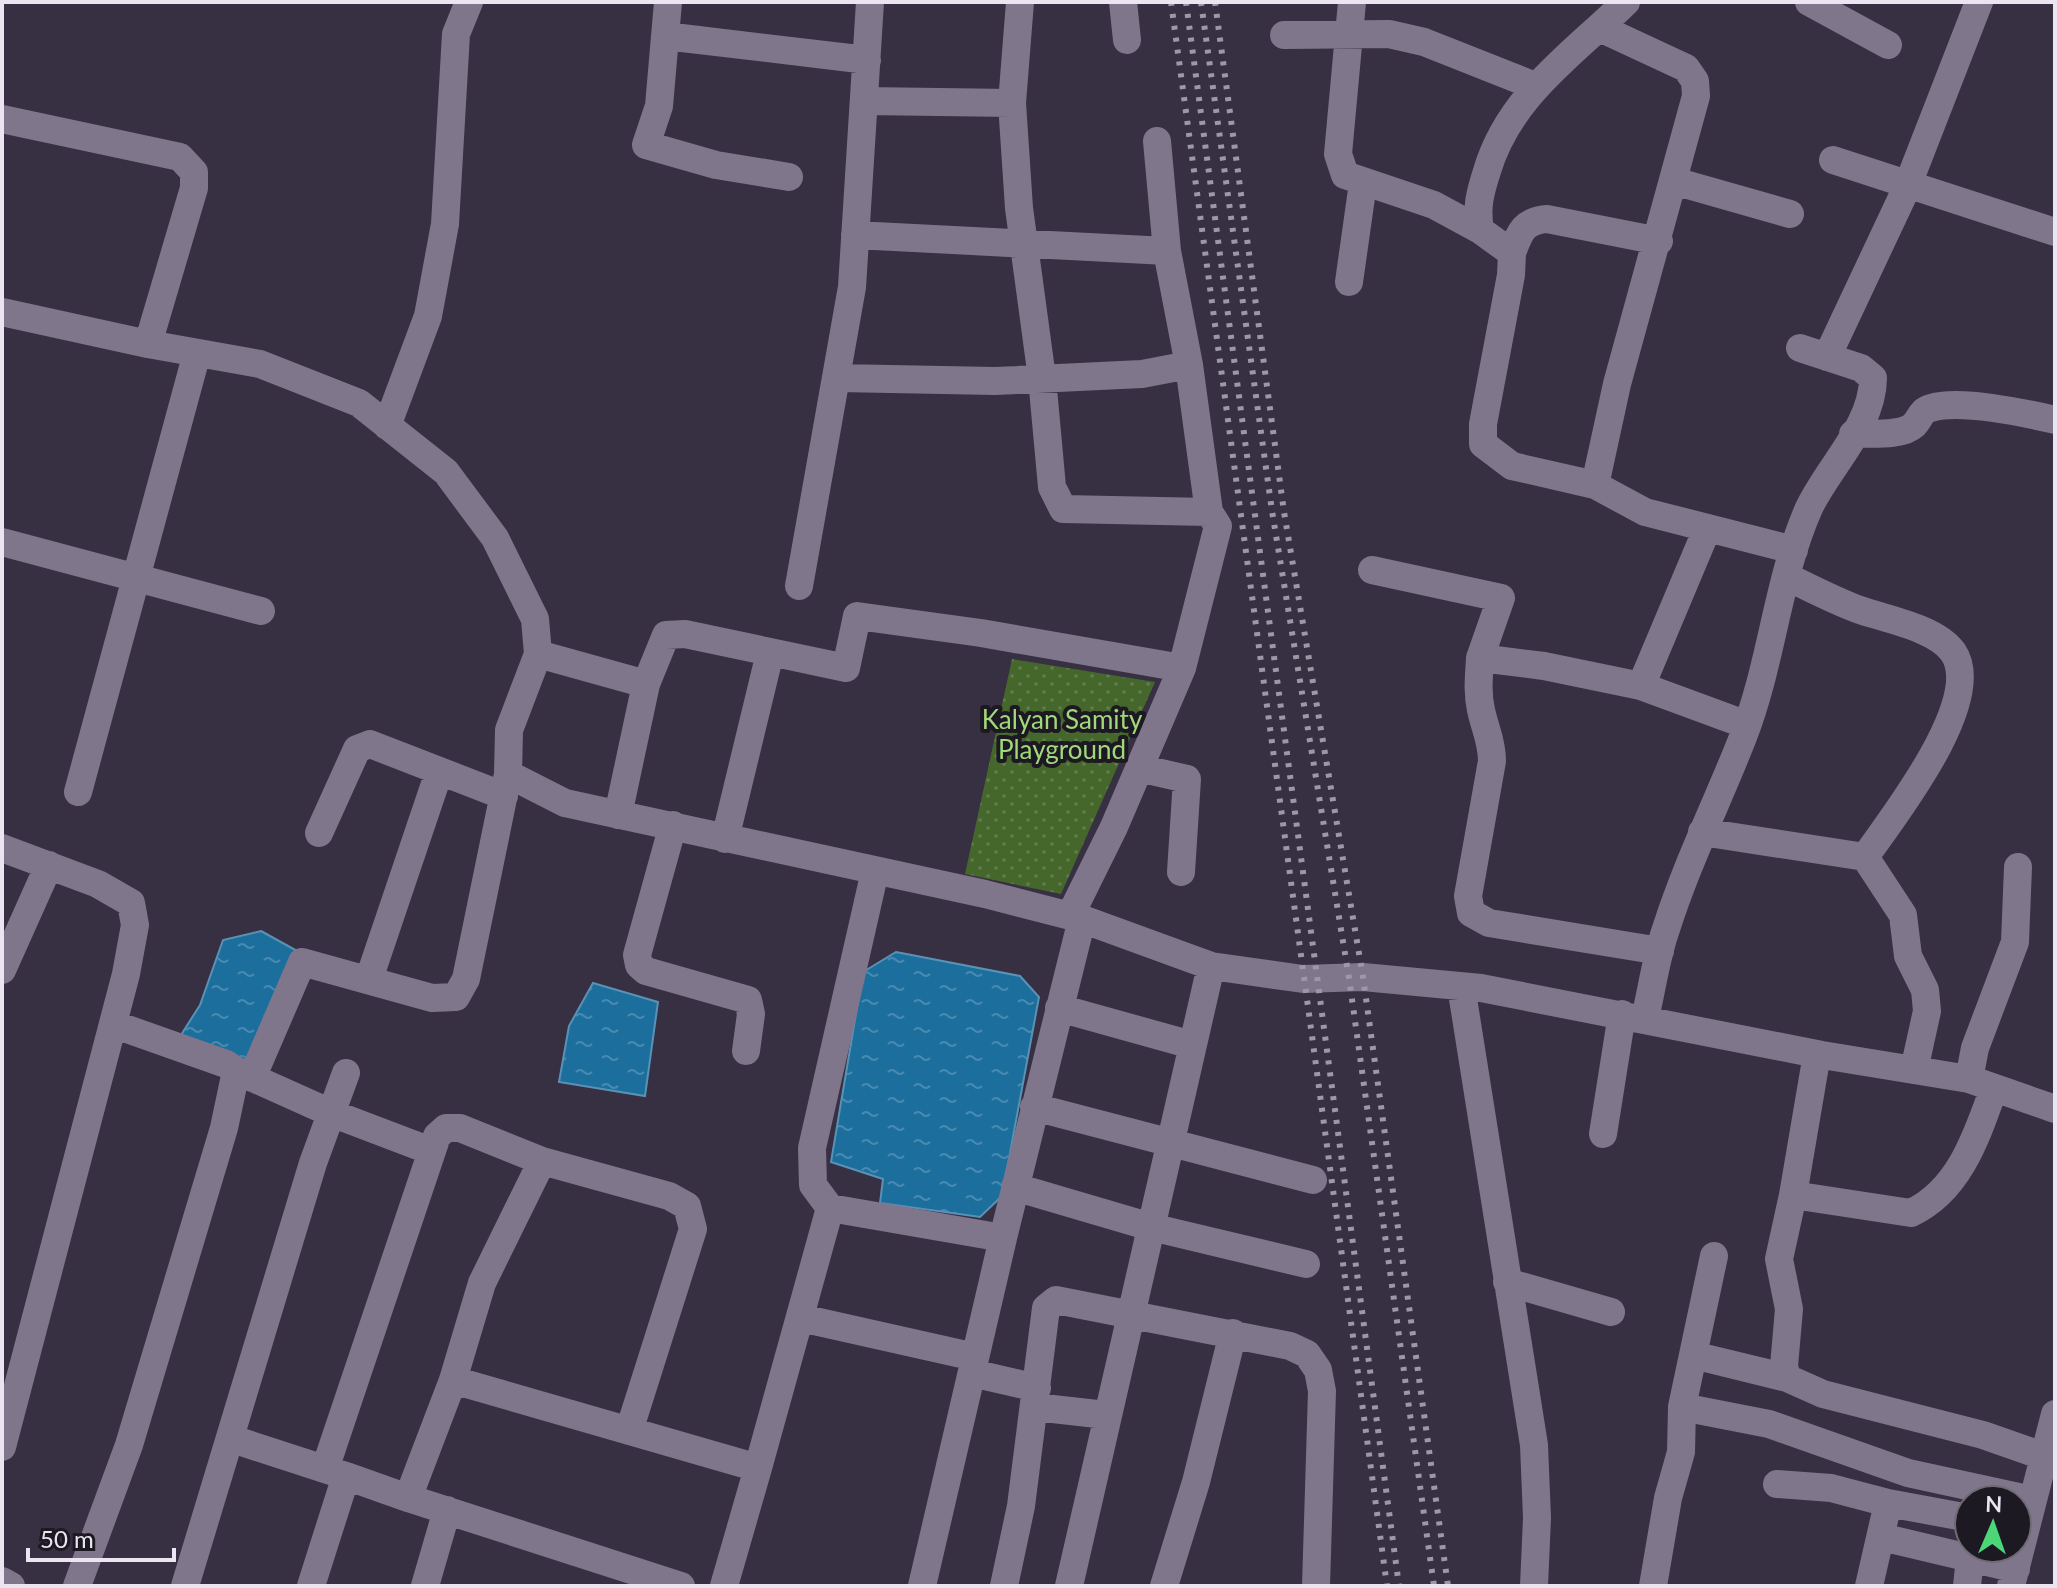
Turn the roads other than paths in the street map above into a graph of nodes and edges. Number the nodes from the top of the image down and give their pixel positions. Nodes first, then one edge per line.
1 (469, 2) edge
2 (668, 2) edge
3 (870, 2) edge
4 (1020, 2) edge
5 (1123, 2) edge
6 (1352, 2) edge
7 (1626, 2) edge
8 (1809, 2) edge
9 (1979, 2) edge
10 (1600, 28) junction
11 (1350, 32) junction
12 (1284, 35) dead end
13 (665, 36) junction
14 (1127, 40) dead end
15 (1888, 45) dead end
16 (867, 60) junction
17 (1535, 86) junction
18 (864, 101) junction
19 (1012, 103) junction
20 (2, 119) edge
21 (1157, 141) dead end
22 (1833, 160) dead end
23 (789, 177) dead end
24 (1674, 181) junction
25 (1363, 183) junction
26 (1907, 187) junction
27 (1790, 214) dead end
28 (1480, 230) junction
29 (2055, 232) edge
30 (855, 235) junction
31 (1659, 241) junction
32 (1023, 244) junction
33 (1167, 251) junction
34 (1512, 253) junction
35 (1349, 282) dead end
36 (2, 312) edge
37 (148, 344) junction
38 (1800, 348) dead end
39 (197, 353) junction
40 (1827, 357) junction
41 (1189, 365) junction
42 (838, 378) junction
43 (1042, 378) junction
44 (2055, 420) edge
45 (387, 426) junction
46 (1853, 434) junction
47 (1595, 485) junction
48 (1209, 512) junction
49 (1707, 529) junction
50 (2, 542) edge
51 (1791, 564) junction
52 (1372, 570) dead end
53 (138, 579) junction
54 (799, 586) dead end
55 (261, 611) dead end
56 (770, 653) junction
57 (538, 654) junction
58 (1480, 658) junction
59 (1182, 668) junction
60 (646, 684) junction
61 (1641, 686) junction
62 (1747, 725) junction
63 (1139, 768) junction
64 (439, 772) junction
65 (506, 785) junction
66 (78, 792) dead end
67 (618, 815) junction
68 (673, 825) junction
69 (1702, 832) junction
70 (319, 833) dead end
71 (725, 839) junction
72 (2, 848) edge
73 (1865, 857) junction
74 (49, 865) junction
75 (2018, 867) dead end
76 (875, 871) junction
77 (1181, 872) dead end
78 (1076, 917) junction
79 (1660, 951) junction
80 (1211, 966) junction
81 (2, 970) edge
82 (369, 979) junction
83 (1461, 986) junction
84 (1059, 1008) junction
85 (1633, 1016) junction
86 (113, 1024) junction
87 (1192, 1045) junction
88 (746, 1051) dead end
89 (1817, 1054) junction
90 (1914, 1070) junction
91 (346, 1073) dead end
92 (243, 1074) junction
93 (1982, 1084) junction
94 (1034, 1107) junction
95 (2055, 1109) edge
96 (331, 1113) junction
97 (1603, 1134) dead end
98 (1173, 1143) junction
99 (431, 1151) junction
100 (542, 1161) junction
101 (1313, 1180) dead end
102 (1015, 1187) junction
103 (1793, 1195) junction
104 (830, 1208) junction
105 (1151, 1227) junction
106 (1003, 1238) junction
107 (1714, 1256) dead end
108 (1306, 1264) dead end
109 (1507, 1282) junction
110 (1611, 1312) dead end
111 (1131, 1314) junction
112 (801, 1318) junction
113 (1233, 1333) junction
114 (1693, 1355) junction
115 (974, 1365) junction
116 (1787, 1378) junction
117 (453, 1380) junction
118 (1036, 1398) junction
119 (1682, 1407) junction
120 (2055, 1414) edge
121 (1106, 1415) junction
122 (629, 1431) junction
123 (232, 1439) junction
124 (2, 1447) edge
125 (2043, 1456) junction
126 (758, 1468) junction
127 (336, 1473) junction
128 (1777, 1484) dead end
129 (1953, 1489) edge
130 (408, 1498) junction
131 (1888, 1503) junction
132 (447, 1510) junction
133 (2033, 1511) edge
134 (1953, 1515) edge
135 (1881, 1537) junction
136 (1953, 1550) edge
137 (1970, 1564) edge
138 (1991, 1564) edge
139 (2014, 1577) edge
140 (2, 1581) edge
141 (11, 1586) edge
142 (77, 1586) edge
143 (185, 1586) edge
144 (311, 1586) edge
145 (425, 1586) edge
146 (681, 1586) edge
147 (724, 1586) edge
148 (922, 1586) edge
149 (1004, 1586) edge
150 (1069, 1586) edge
151 (1164, 1586) edge
152 (1316, 1586) edge
153 (1534, 1586) edge
154 (1653, 1586) edge
155 (1869, 1586) edge
156 (1967, 1586) edge

1 - 45 street
2 - 13 street
3 - 16 street
4 - 19 street
5 - 14 street
6 - 11 street
7 - 10 street
8 - 15 street
9 - 26 street
10 - 17 street
10 - 24 street
11 - 12 street
11 - 17 street
11 - 25 street
13 - 16 street
13 - 23 street
16 - 18 street
17 - 28 street
18 - 19 street
18 - 30 street
19 - 32 street
20 - 37 street
21 - 33 street
22 - 26 street
24 - 27 street
24 - 31 street
25 - 28 street
25 - 35 street
26 - 29 street
26 - 40 street
28 - 34 street
30 - 32 street
30 - 42 street
31 - 34 street
31 - 47 street
32 - 33 street
32 - 43 street
33 - 41 street
34 - 47 street
36 - 37 street
37 - 39 street
38 - 40 street
39 - 45 street
39 - 53 street
40 - 46 street
41 - 43 street
41 - 48 street
42 - 43 street
42 - 54 street
43 - 48 street
44 - 46 street
45 - 57 street
46 - 51 street
47 - 49 street
48 - 59 street
49 - 51 street
49 - 61 street
50 - 53 street
51 - 62 street
51 - 73 street
52 - 58 street
53 - 55 street
53 - 66 street
56 - 59 street
56 - 60 street
56 - 71 street
57 - 60 street
57 - 65 street
58 - 61 street
58 - 79 street
59 - 63 street
60 - 67 street
61 - 62 street
62 - 69 street
63 - 77 street
63 - 78 street
64 - 65 street
64 - 70 street
64 - 82 street
65 - 67 street
65 - 82 street
67 - 68 street
68 - 71 street
68 - 88 street
69 - 73 street
69 - 79 street
71 - 76 street
72 - 74 street
73 - 90 street
74 - 81 street
74 - 86 street
75 - 93 street
76 - 78 street
76 - 104 street
78 - 80 street
78 - 84 street
79 - 85 street
80 - 83 street
80 - 87 street
82 - 92 street
83 - 85 street
83 - 109 street
84 - 87 street
84 - 94 street
85 - 89 street
85 - 97 street
86 - 92 street
86 - 124 street
87 - 98 street
89 - 90 street
89 - 103 street
90 - 93 street
91 - 96 street
92 - 96 street
92 - 142 street
93 - 95 street
93 - 103 street
94 - 98 street
94 - 102 street
96 - 99 street
96 - 123 street
98 - 101 street
98 - 105 street
99 - 100 street
99 - 127 street
100 - 117 street
100 - 122 street
102 - 105 street
102 - 106 street
103 - 116 street
104 - 106 street
104 - 112 street
105 - 108 street
105 - 111 street
106 - 115 street
107 - 114 street
109 - 110 street
109 - 153 street
111 - 113 street
111 - 118 street
111 - 121 street
112 - 115 street
112 - 126 street
113 - 151 street
113 - 152 street
114 - 116 street
114 - 119 street
115 - 118 street
115 - 148 street
116 - 125 street
117 - 122 street
117 - 130 street
118 - 121 street
118 - 149 street
119 - 129 street
119 - 154 street
120 - 125 street
121 - 150 street
122 - 126 street
123 - 127 street
123 - 143 street
125 - 133 street
126 - 147 street
127 - 130 street
127 - 144 street
128 - 131 street
130 - 132 street
131 - 134 street
131 - 135 street
132 - 145 street
132 - 146 street
135 - 136 street
135 - 155 street
137 - 156 street
138 - 139 street
140 - 141 street

